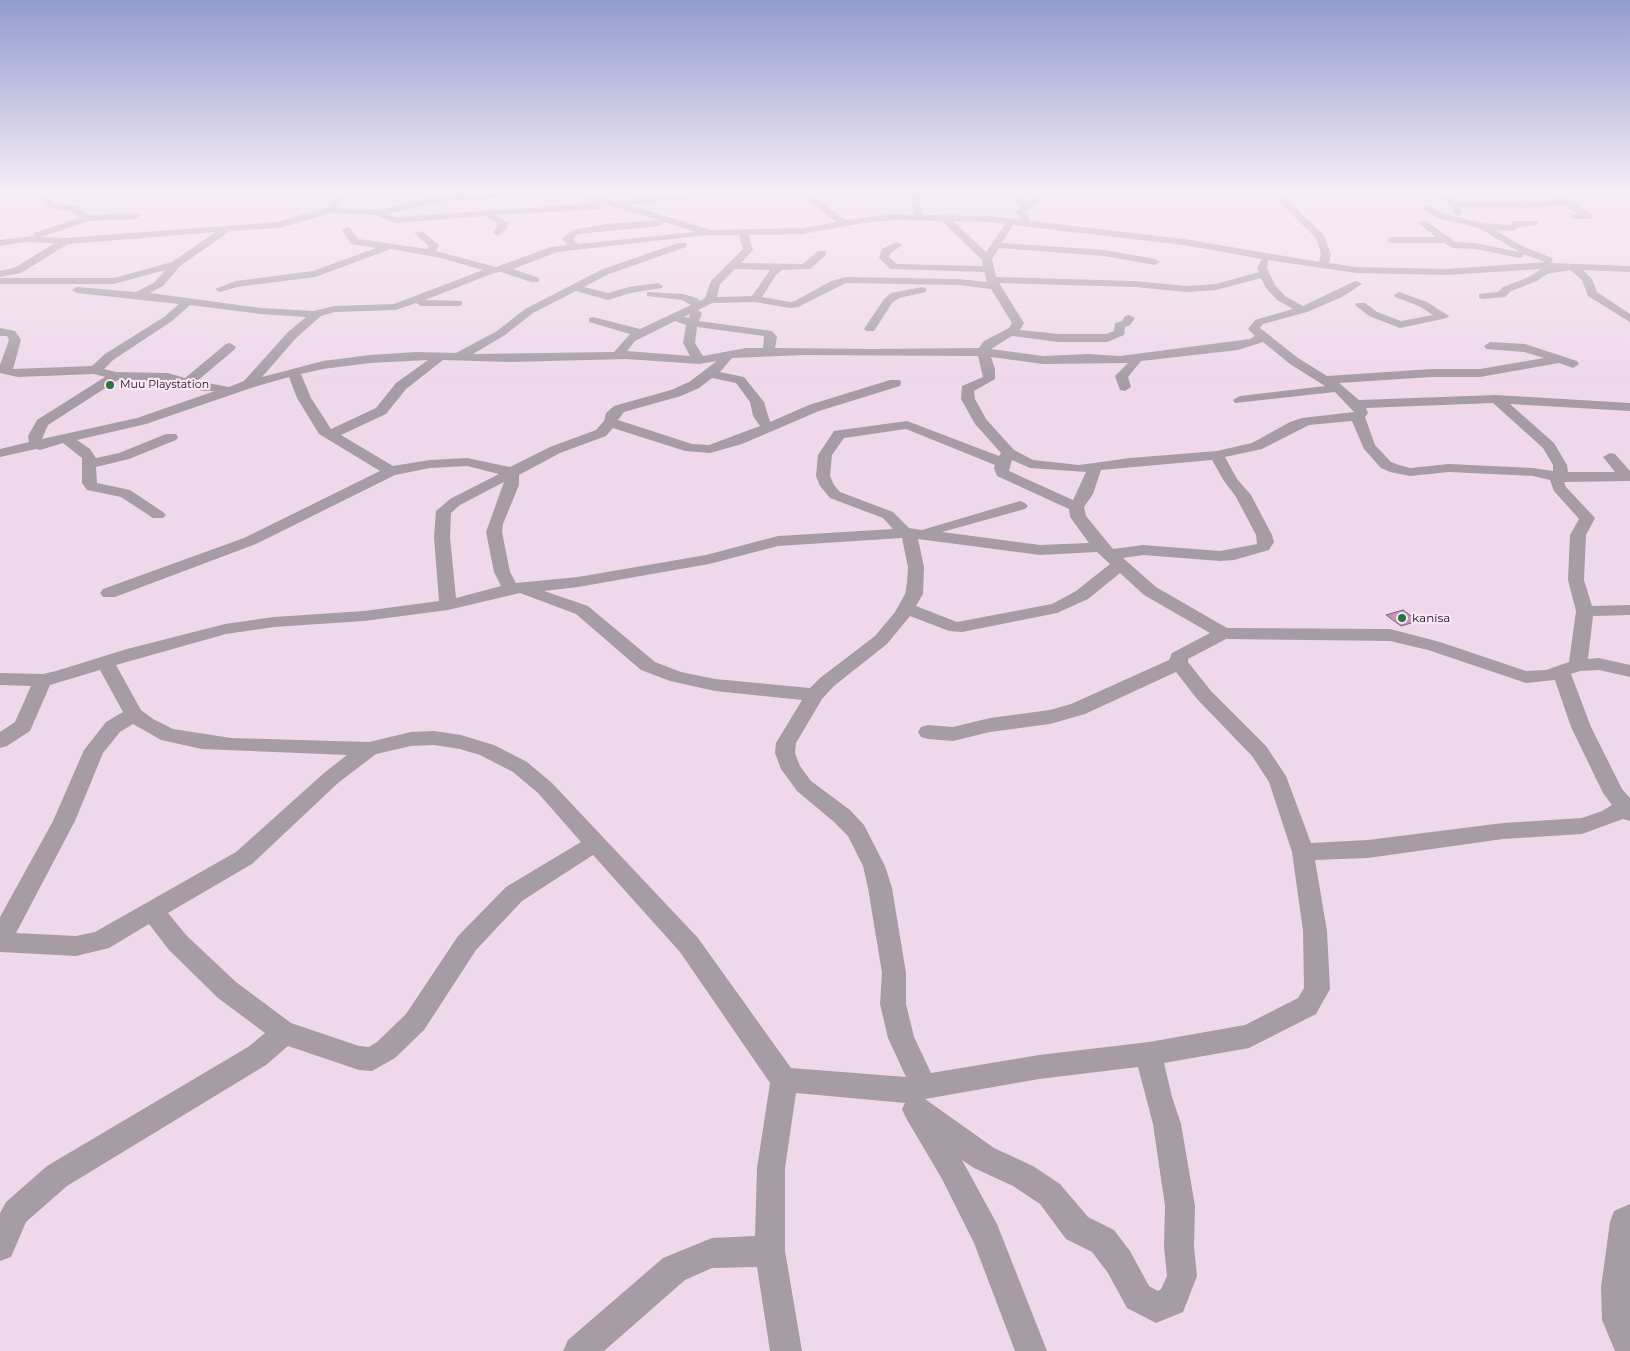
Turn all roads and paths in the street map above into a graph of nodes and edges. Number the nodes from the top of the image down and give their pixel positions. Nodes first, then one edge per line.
1 (43, 255) edge
2 (191, 255) edge
3 (365, 255) edge
4 (438, 255) edge
5 (538, 255) edge
6 (651, 255) edge
7 (743, 255) edge
8 (813, 255) edge
9 (885, 255) edge
10 (974, 255) edge
11 (994, 255) edge
12 (1120, 255) edge
13 (1259, 255) edge
14 (1326, 255) edge
15 (1524, 255) edge
16 (1534, 255) edge
17 (1264, 256) junction
18 (1540, 258) junction
19 (1155, 262) dead end
20 (731, 266) junction
21 (1322, 266) junction
22 (284, 267) dead end
23 (1573, 267) junction
24 (173, 268) junction
25 (778, 268) junction
26 (1630, 269) edge
27 (325, 270) junction
28 (497, 270) junction
29 (830, 271) dead end
30 (0, 274) edge
31 (1264, 274) junction
32 (992, 278) junction
33 (535, 280) dead end
34 (0, 281) edge
35 (835, 283) junction
36 (1357, 284) dead end
37 (576, 288) junction
38 (220, 289) dead end
39 (77, 290) dead end
40 (655, 290) joint
41 (138, 295) junction
42 (1399, 295) dead end
43 (1483, 296) dead end
44 (755, 299) junction
45 (710, 300) junction
46 (412, 302) junction
47 (1324, 302) junction
48 (458, 303) dead end
49 (1361, 305) junction
50 (1382, 305) dead end
51 (183, 306) junction
52 (697, 306) junction
53 (1303, 310) junction
54 (317, 313) junction
55 (674, 317) junction
56 (1129, 318) dead end
57 (1630, 319) edge
58 (593, 320) dead end
59 (691, 323) junction
60 (870, 329) dead end
61 (0, 332) edge
62 (1010, 332) junction
63 (641, 333) junction
64 (1262, 337) junction
65 (230, 346) dead end
66 (1490, 346) dead end
67 (768, 351) junction
68 (983, 352) junction
69 (441, 356) junction
70 (459, 356) junction
71 (617, 356) junction
72 (728, 357) junction
73 (1136, 359) junction
74 (698, 360) junction
75 (1557, 360) junction
76 (1573, 364) dead end
77 (3, 369) edge
78 (95, 370) junction
79 (294, 373) junction
80 (709, 374) junction
81 (115, 376) junction
82 (1325, 380) junction
83 (187, 382) junction
84 (896, 383) dead end
85 (243, 386) junction
86 (1126, 387) dead end
87 (1338, 388) junction
88 (1496, 399) junction
89 (1240, 400) dead end
90 (1630, 407) edge
91 (1357, 410) junction
92 (611, 422) junction
93 (768, 427) junction
94 (330, 435) junction
95 (171, 437) dead end
96 (67, 440) junction
97 (40, 446) junction
98 (0, 453) edge
99 (1217, 455) junction
100 (1610, 457) dead end
101 (1006, 458) junction
102 (91, 464) junction
103 (1095, 467) junction
104 (391, 471) junction
105 (512, 472) junction
106 (1560, 476) junction
107 (1020, 506) dead end
108 (1076, 507) junction
109 (158, 514) dead end
110 (912, 533) junction
111 (1110, 556) junction
112 (516, 589) junction
113 (109, 593) dead end
114 (448, 605) junction
115 (906, 608) junction
116 (1630, 610) edge
117 (1585, 611) junction
118 (1223, 633) junction
119 (105, 662) junction
120 (1179, 663) junction
121 (1570, 669) junction
122 (1630, 671) edge
123 (0, 679) edge
124 (43, 680) junction
125 (815, 695) junction
126 (134, 714) junction
127 (928, 732) dead end
128 (0, 741) edge
129 (369, 749) junction
130 (1628, 810) edge
131 (596, 843) junction
132 (1303, 852) junction
133 (153, 912) junction
134 (0, 940) edge
135 (284, 1033) junction
136 (1149, 1054) junction
137 (784, 1080) junction
138 (916, 1095) junction
139 (8, 1213) edge
140 (1630, 1219) edge
141 (0, 1246) edge
142 (770, 1251) junction
143 (1630, 1348) edge
144 (579, 1351) edge
145 (786, 1351) edge
146 (1031, 1351) edge

1 - 30 street
2 - 24 street
3 - 27 street
4 - 28 street
5 - 28 street
6 - 37 street
7 - 20 street
8 - 25 street
9 - 32 street
10 - 32 street
11 - 32 street
12 - 19 street
13 - 17 street
14 - 21 street
15 - 18 street
16 - 18 street
17 - 21 street
17 - 31 street
18 - 23 street
20 - 25 street
20 - 45 street
21 - 23 street
22 - 27 street
23 - 26 street
23 - 43 street
23 - 57 street
24 - 34 street
24 - 41 street
25 - 44 street
27 - 38 street
28 - 33 street
28 - 46 street
29 - 35 street
31 - 32 street
31 - 53 street
32 - 35 street
32 - 60 street
32 - 62 street
35 - 44 street
36 - 47 street
37 - 40 street
37 - 70 street
39 - 41 street
40 - 52 street
41 - 51 street
42 - 49 street
44 - 45 street
45 - 52 street
46 - 48 street
46 - 54 street
47 - 49 street
47 - 53 street
49 - 50 street
51 - 54 street
51 - 78 street
52 - 55 street
52 - 59 street
53 - 64 street
54 - 85 street
55 - 59 street
55 - 63 street
56 - 62 street
58 - 63 street
59 - 67 street
59 - 74 street
61 - 77 street
62 - 68 street
63 - 71 street
64 - 73 street
64 - 82 street
65 - 83 street
66 - 75 street
67 - 68 street
67 - 72 street
68 - 73 street
68 - 101 street
69 - 70 street
69 - 79 street
69 - 94 street
70 - 71 street
71 - 74 street
72 - 74 street
72 - 80 street
73 - 86 street
75 - 76 street
75 - 82 street
77 - 78 street
78 - 81 street
79 - 85 street
79 - 94 street
80 - 92 street
80 - 93 street
81 - 83 street
81 - 97 street
82 - 87 street
83 - 85 street
84 - 93 street
85 - 96 street
87 - 89 street
87 - 91 street
88 - 90 street
88 - 91 street
88 - 106 street
91 - 99 street
91 - 106 street
92 - 93 street
92 - 105 street
94 - 104 street
95 - 102 street
96 - 97 street
96 - 102 street
97 - 98 street
99 - 103 street
99 - 111 street
100 - 106 street
101 - 103 street
101 - 108 street
101 - 110 street
102 - 109 street
103 - 108 street
104 - 105 street
104 - 113 street
105 - 112 street
105 - 114 street
106 - 117 street
107 - 110 street
108 - 111 street
110 - 111 street
110 - 112 street
110 - 115 street
111 - 115 street
111 - 118 street
112 - 114 street
112 - 125 street
114 - 119 street
115 - 125 street
116 - 117 street
117 - 121 street
118 - 120 street
118 - 121 street
119 - 124 street
119 - 126 street
120 - 127 street
120 - 132 street
121 - 122 street
121 - 130 street
123 - 124 street
124 - 128 street
125 - 138 street
126 - 129 street
126 - 134 street
129 - 131 street
129 - 133 street
130 - 132 street
131 - 135 street
131 - 137 street
132 - 136 street
133 - 134 street
133 - 135 street
135 - 139 street
136 - 138 street
136 - 138 street
137 - 138 street
137 - 142 street
138 - 146 street
139 - 141 street
140 - 143 street
142 - 144 street
142 - 145 street

